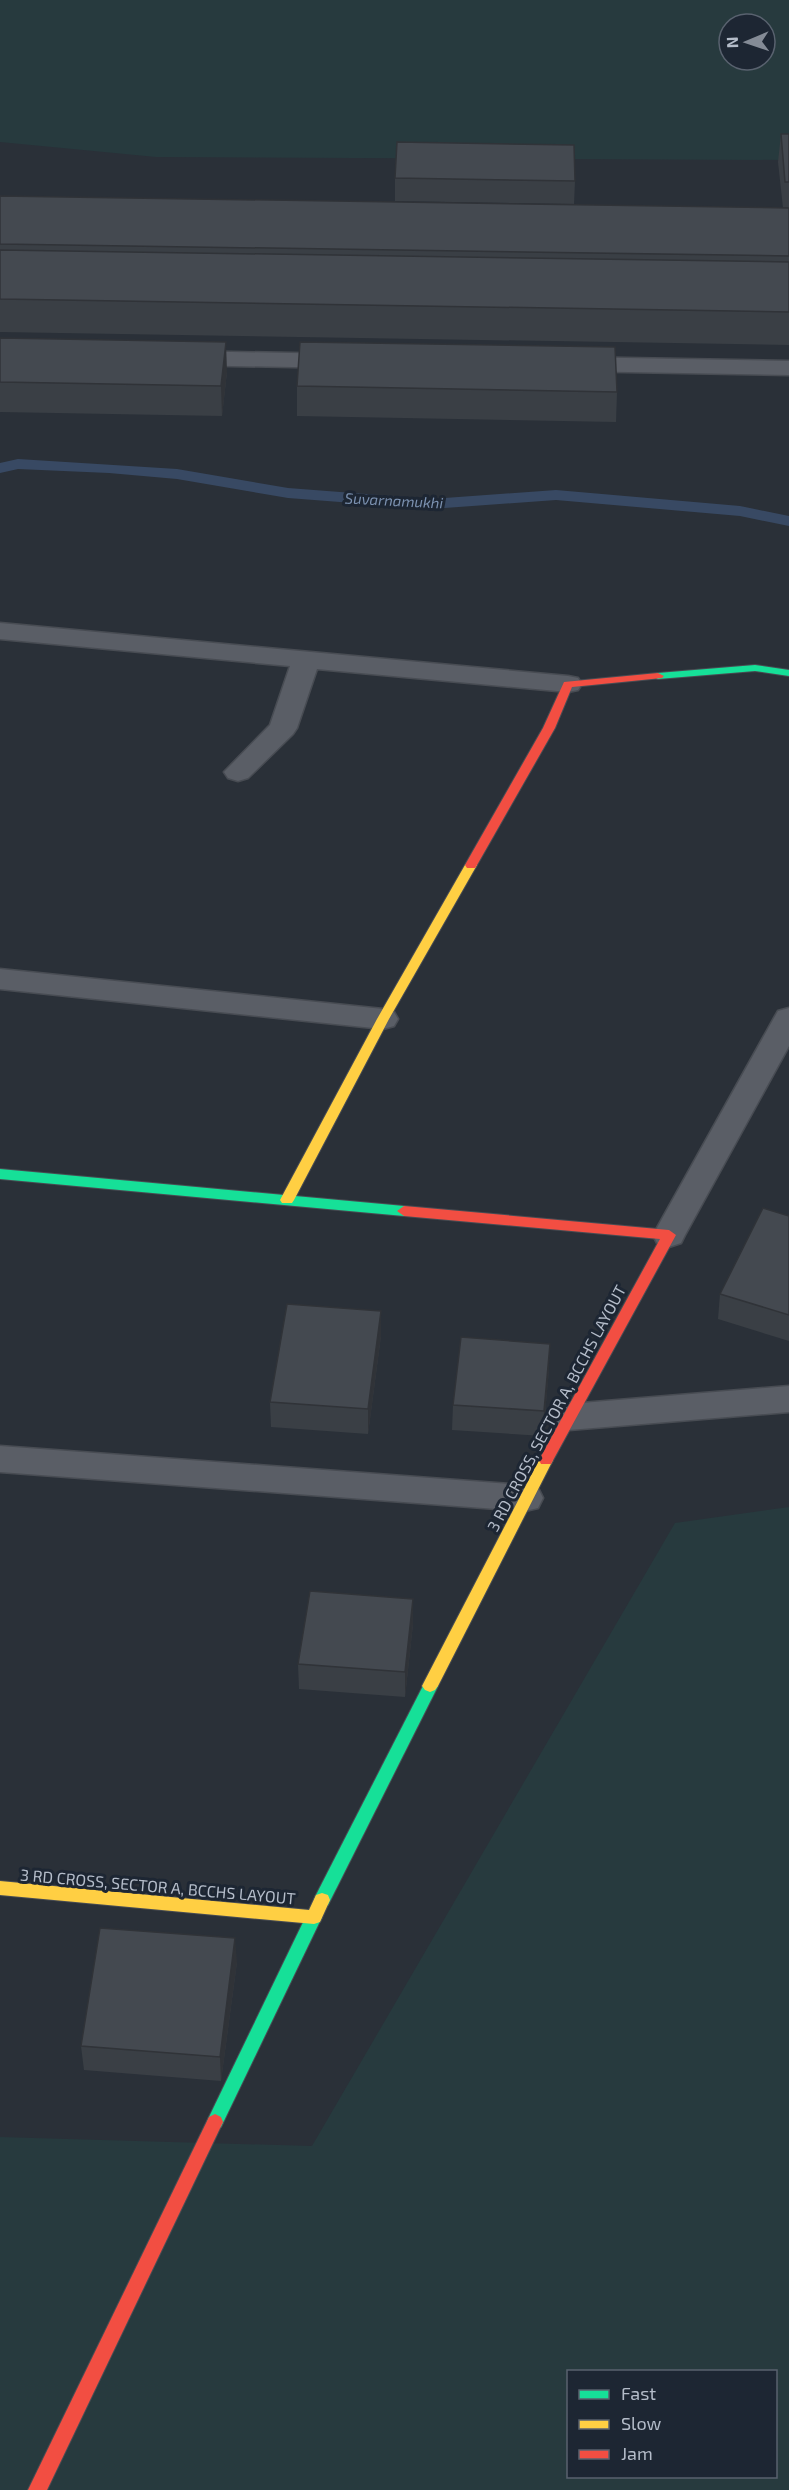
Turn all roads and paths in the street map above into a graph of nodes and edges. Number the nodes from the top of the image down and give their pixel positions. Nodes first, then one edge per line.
1 (155, 358) edge
2 (371, 361) edge
3 (550, 364) edge
4 (789, 368) edge
5 (0, 631) edge
6 (306, 660) junction
7 (789, 673) edge
8 (568, 684) junction
9 (238, 771) dead end
10 (0, 980) edge
11 (789, 1018) edge
12 (383, 1019) junction
13 (0, 1174) edge
14 (287, 1200) junction
15 (669, 1235) junction
16 (789, 1399) edge
17 (569, 1417) junction
18 (0, 1459) edge
19 (525, 1498) junction
20 (0, 1888) edge
21 (314, 1917) junction
22 (37, 2490) edge

1 - 2 street
3 - 4 street
5 - 6 street
6 - 8 street
6 - 9 street
7 - 8 street
8 - 12 street
10 - 12 street
11 - 15 street
12 - 14 street
13 - 14 street
14 - 15 street
15 - 17 street, 3 RD CROSS, SECTOR A, BCCHS LAYOUT
16 - 17 street
17 - 19 street, 3 RD CROSS, SECTOR A, BCCHS LAYOUT
18 - 19 street
19 - 21 street, 3 RD CROSS, SECTOR A, BCCHS LAYOUT
20 - 21 street, 3 RD CROSS, SECTOR A, BCCHS LAYOUT
21 - 22 street

